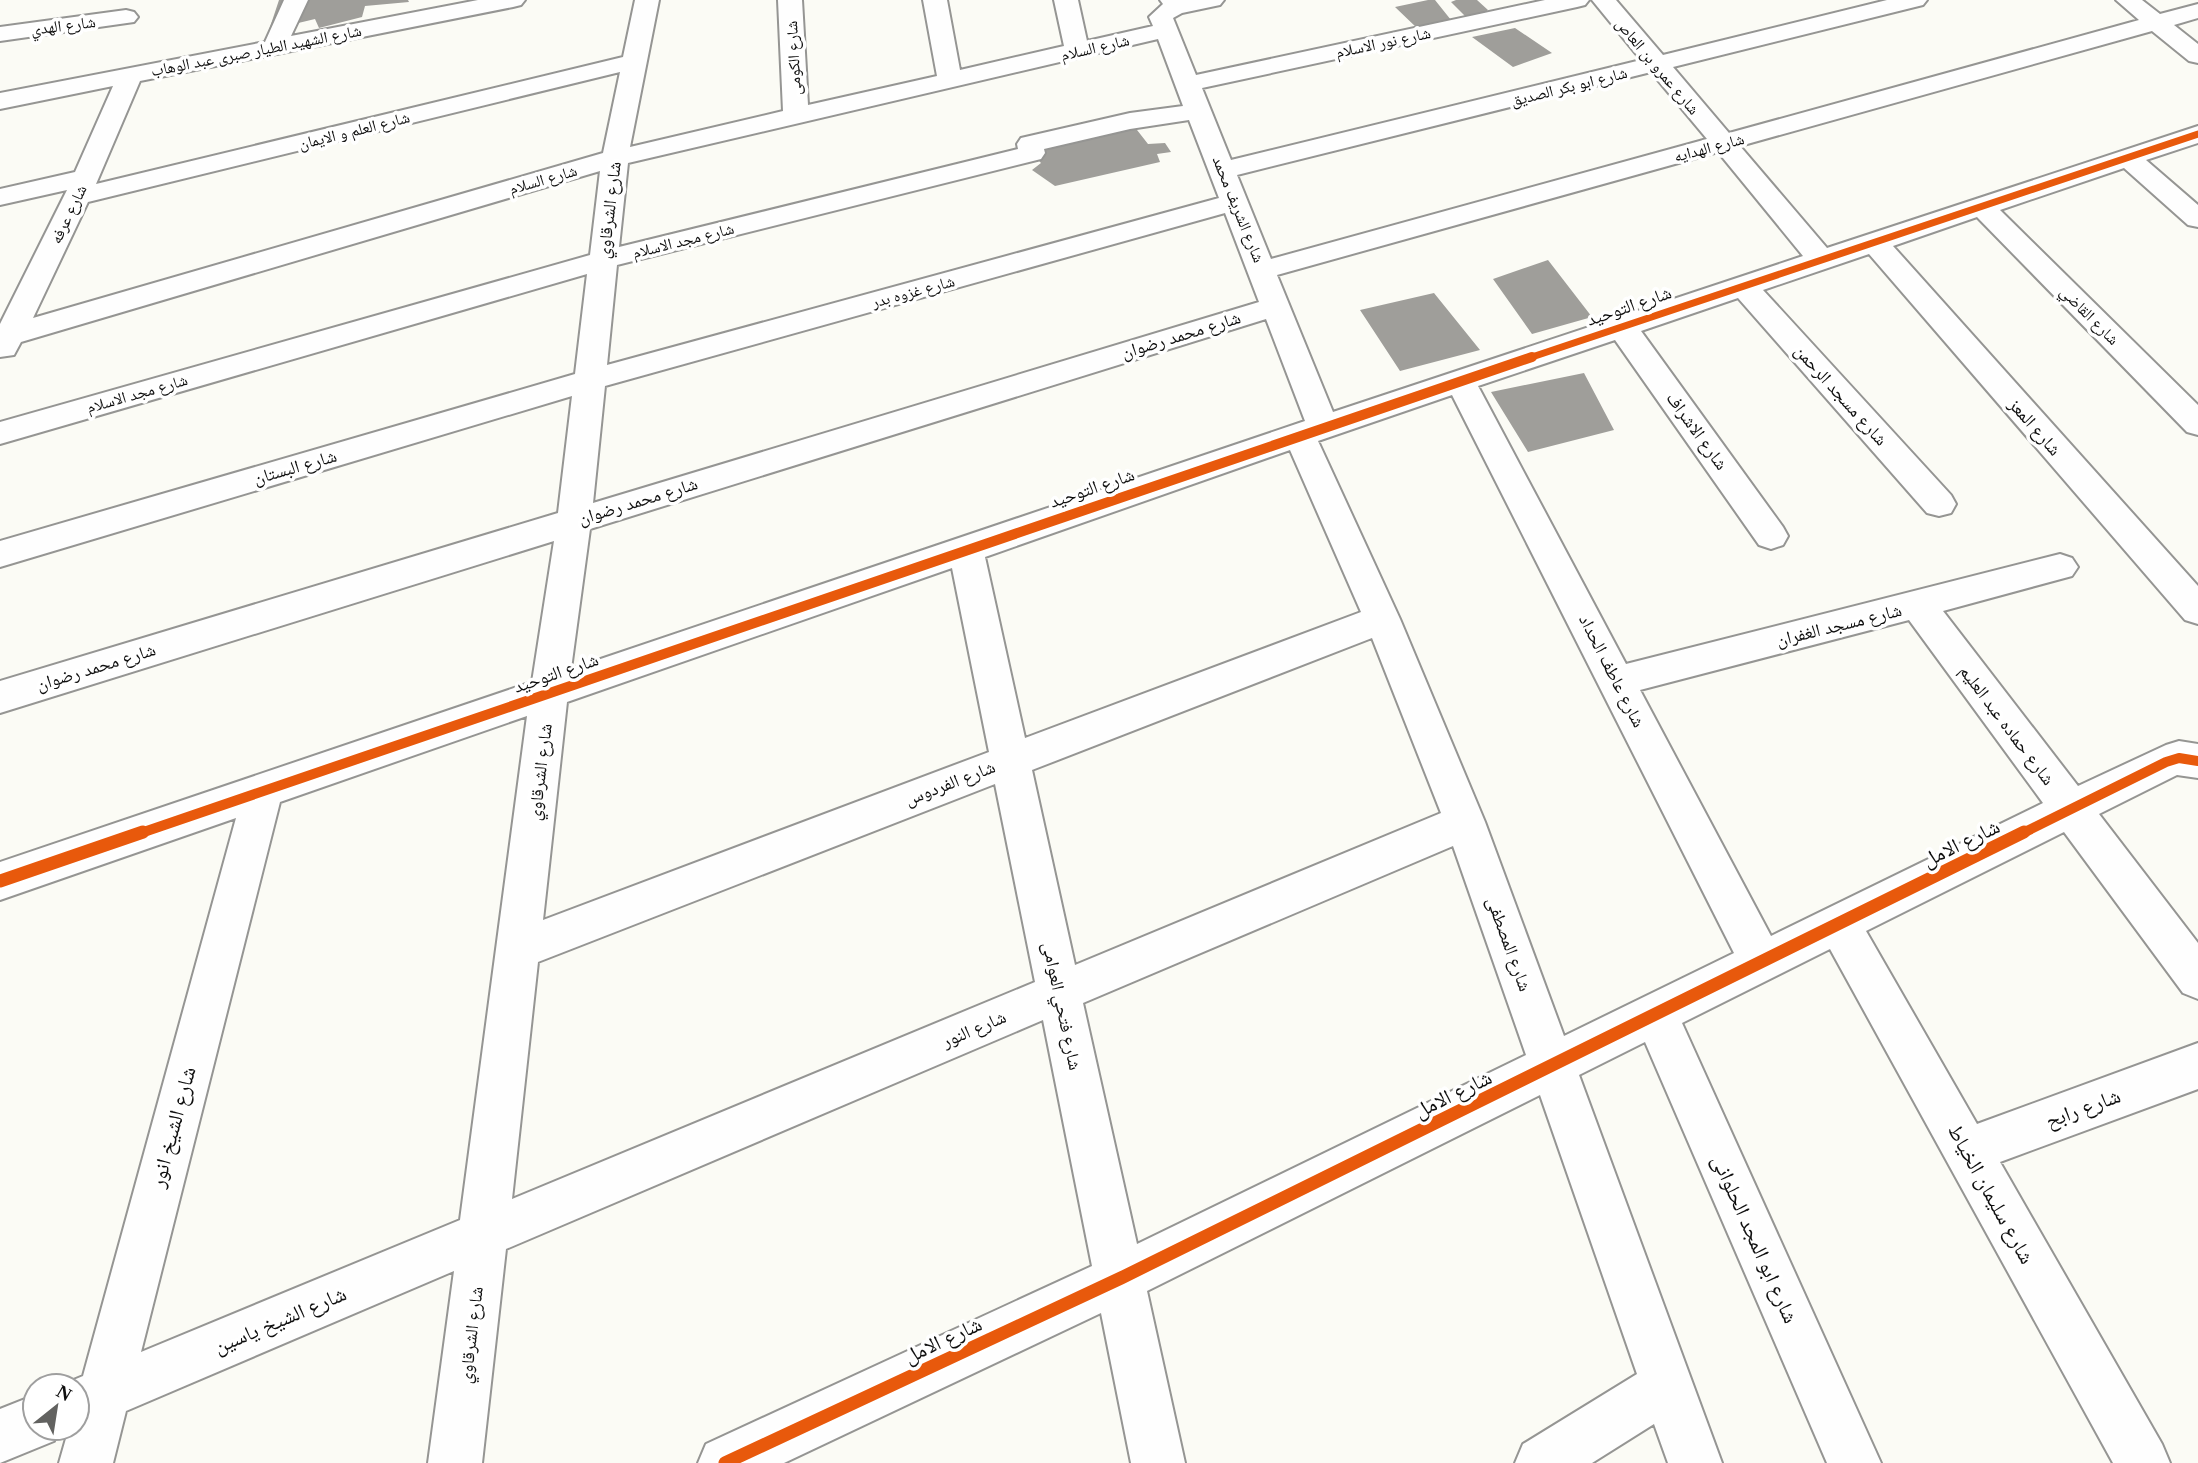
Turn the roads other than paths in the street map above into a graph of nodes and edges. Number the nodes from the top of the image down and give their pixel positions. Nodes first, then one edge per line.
1 (296, 0) edge
2 (509, 0) edge
3 (647, 0) edge
4 (790, 0) edge
5 (935, 0) edge
6 (1066, 0) edge
7 (1212, 0) edge
8 (1577, 0) edge
9 (1604, 0) edge
10 (1915, 0) edge
11 (2128, 0) edge
12 (2198, 11) edge
13 (1171, 12) edge
14 (2155, 22) junction
15 (0, 34) edge
16 (116, 40) edge
17 (275, 46) junction
18 (1077, 51) junction
19 (2198, 56) edge
20 (632, 62) junction
21 (1658, 64) junction
22 (131, 74) junction
23 (950, 80) junction
24 (1188, 84) junction
25 (0, 101) edge
26 (1199, 111) junction
27 (796, 116) junction
28 (2198, 134) edge
29 (1723, 144) junction
30 (2127, 157) junction
31 (615, 158) junction
32 (1223, 170) junction
33 (81, 187) junction
34 (0, 197) edge
35 (1236, 202) junction
36 (1981, 206) junction
37 (2198, 219) edge
38 (1874, 242) junction
39 (1821, 259) junction
40 (603, 260) junction
41 (1263, 270) junction
42 (1742, 286) junction
43 (14, 301) edge
44 (1277, 306) junction
45 (1622, 327) junction
46 (5, 344) edge
47 (590, 380) junction
48 (1460, 381) junction
49 (2198, 424) edge
50 (1311, 431) junction
51 (0, 433) edge
52 (1939, 504) dead end
53 (574, 520) junction
54 (1771, 536) dead end
55 (965, 550) junction
56 (0, 554) edge
57 (2060, 567) dead end
58 (1918, 605) junction
59 (2198, 610) edge
60 (1382, 619) junction
61 (1618, 681) junction
62 (549, 695) junction
63 (0, 696) edge
64 (1010, 760) junction
65 (2197, 760) edge
66 (263, 792) junction
67 (2071, 810) junction
68 (1465, 822) junction
69 (0, 881) edge
70 (1840, 925) junction
71 (519, 949) junction
72 (1762, 963) junction
73 (2198, 978) edge
74 (1060, 993) junction
75 (1656, 1016) junction
76 (1553, 1066) junction
77 (2198, 1066) edge
78 (1967, 1151) junction
79 (483, 1236) junction
80 (1121, 1279) junction
81 (1667, 1386) junction
82 (91, 1393) edge
83 (91, 1399) edge
84 (21, 1428) edge
85 (0, 1436) edge
86 (87, 1442) edge
87 (86, 1463) edge
88 (455, 1463) edge
89 (726, 1463) edge
90 (1157, 1463) edge
91 (1542, 1463) edge
92 (1695, 1463) edge
93 (1854, 1463) edge
94 (2143, 1463) edge

1 - 17 street
2 - 17 street, شارع الشهيد الطيار صبرى عبد الوهاب
3 - 20 street, شارع الشرقاوي
4 - 27 street, شارع الكومى
5 - 23 street
6 - 18 street
7 - 13 street, شارع السلام
8 - 24 street, شارع نور الاسلام
9 - 21 street, شارع عمرو بن العاص
10 - 21 street, شارع ابو بكر الصديق
11 - 14 street
12 - 14 street, شارع الهدايه
13 - 18 street, شارع السلام
13 - 24 street, شارع الشريف محمد
14 - 19 street
14 - 29 street, شارع الهدايه
15 - 16 street, شارع الهدي
16 - 22 street, شارع الشهيد الطيار صبرى عبد الوهاب
16 - 25 street, شارع الشهيد الطيار صبرى عبد الوهاب
17 - 22 street, شارع الشهيد الطيار صبرى عبد الوهاب
18 - 23 street, شارع السلام
20 - 31 street, شارع الشرقاوي
20 - 33 street, شارع العلم و الايمان
21 - 29 street, شارع عمرو بن العاص
21 - 32 street, شارع ابو بكر الصديق
22 - 33 street, شارع عرفه
23 - 27 street, شارع السلام
24 - 26 street, شارع الشريف محمد
26 - 32 street, شارع الشريف محمد
26 - 40 street, شارع مجد الاسلام
27 - 31 street, شارع السلام
28 - 30 street, شارع التوحيد
29 - 39 street, شارع عمرو بن العاص
29 - 41 street, شارع الهدايه
30 - 36 street, شارع التوحيد
30 - 37 street
31 - 40 street, شارع الشرقاوي
31 - 46 street, شارع السلام
32 - 35 street, شارع الشريف محمد
33 - 34 street, شارع العلم و الايمان
33 - 43 street, شارع عرفه
35 - 41 street, شارع الشريف محمد
35 - 47 street, شارع غزوه بدر
36 - 38 street, شارع التوحيد
36 - 49 street, شارع القاضي
38 - 39 street, شارع التوحيد
38 - 59 street, شارع المعز
39 - 42 street, شارع التوحيد
40 - 47 street, شارع الشرقاوي
40 - 51 street, شارع مجد الاسلام
41 - 44 street, شارع الشريف محمد
42 - 45 street, شارع التوحيد
42 - 52 street, شارع مسجد الرحمن
43 - 46 street, شارع عرفه
44 - 50 street, شارع الشريف محمد
44 - 53 street, شارع محمد رضوان
45 - 48 street, شارع التوحيد
45 - 54 street, شارع الاشراف
47 - 53 street, شارع الشرقاوي
47 - 56 street, شارع البستان
48 - 50 street, شارع التوحيد
48 - 61 street, شارع عاطف الحداد
50 - 55 street, شارع التوحيد
50 - 60 street, شارع المصطفى
53 - 62 street, شارع الشرقاوي
53 - 63 street, شارع محمد رضوان
55 - 62 street, شارع التوحيد
55 - 64 street, شارع فتحي العوامى
57 - 58 street, شارع مسجد الغفران
58 - 61 street, شارع مسجد الغفران
58 - 67 street, شارع حماده عبد العليم
60 - 64 street, شارع الفردوس
60 - 68 street, شارع المصطفى
61 - 72 street, شارع عاطف الحداد
62 - 66 street, شارع التوحيد
62 - 71 street, شارع الشرقاوي
64 - 71 street, شارع الفردوس
64 - 74 street, شارع فتحي العوامى
65 - 67 street, شارع الامل
66 - 69 street, شارع التوحيد
66 - 82 street, شارع الشيخ انور
67 - 70 street, شارع الامل
67 - 73 street, شارع حماده عبد العليم
68 - 74 street, شارع النور
68 - 76 street, شارع المصطفى
70 - 72 street, شارع الامل
70 - 78 street, شارع سليمان الخياط
71 - 79 street, شارع الشرقاوي
72 - 75 street, شارع الامل
74 - 79 street, شارع النور
74 - 80 street, شارع فتحي العوامى
75 - 76 street, شارع الامل
75 - 93 street, شارع ابو المجد الحلوانى
76 - 80 street, شارع الامل
76 - 81 street, شارع المصطفى
77 - 78 street, شارع رابح
78 - 94 street, شارع سليمان الخياط
79 - 83 street, شارع الشيخ ياسين
79 - 88 street, شارع الشرقاوي
80 - 89 street, شارع الامل
80 - 90 street, شارع فتحي العوامى
81 - 91 street
81 - 92 street, شارع المصطفى
84 - 85 street
86 - 87 street, شارع الشيخ انور

